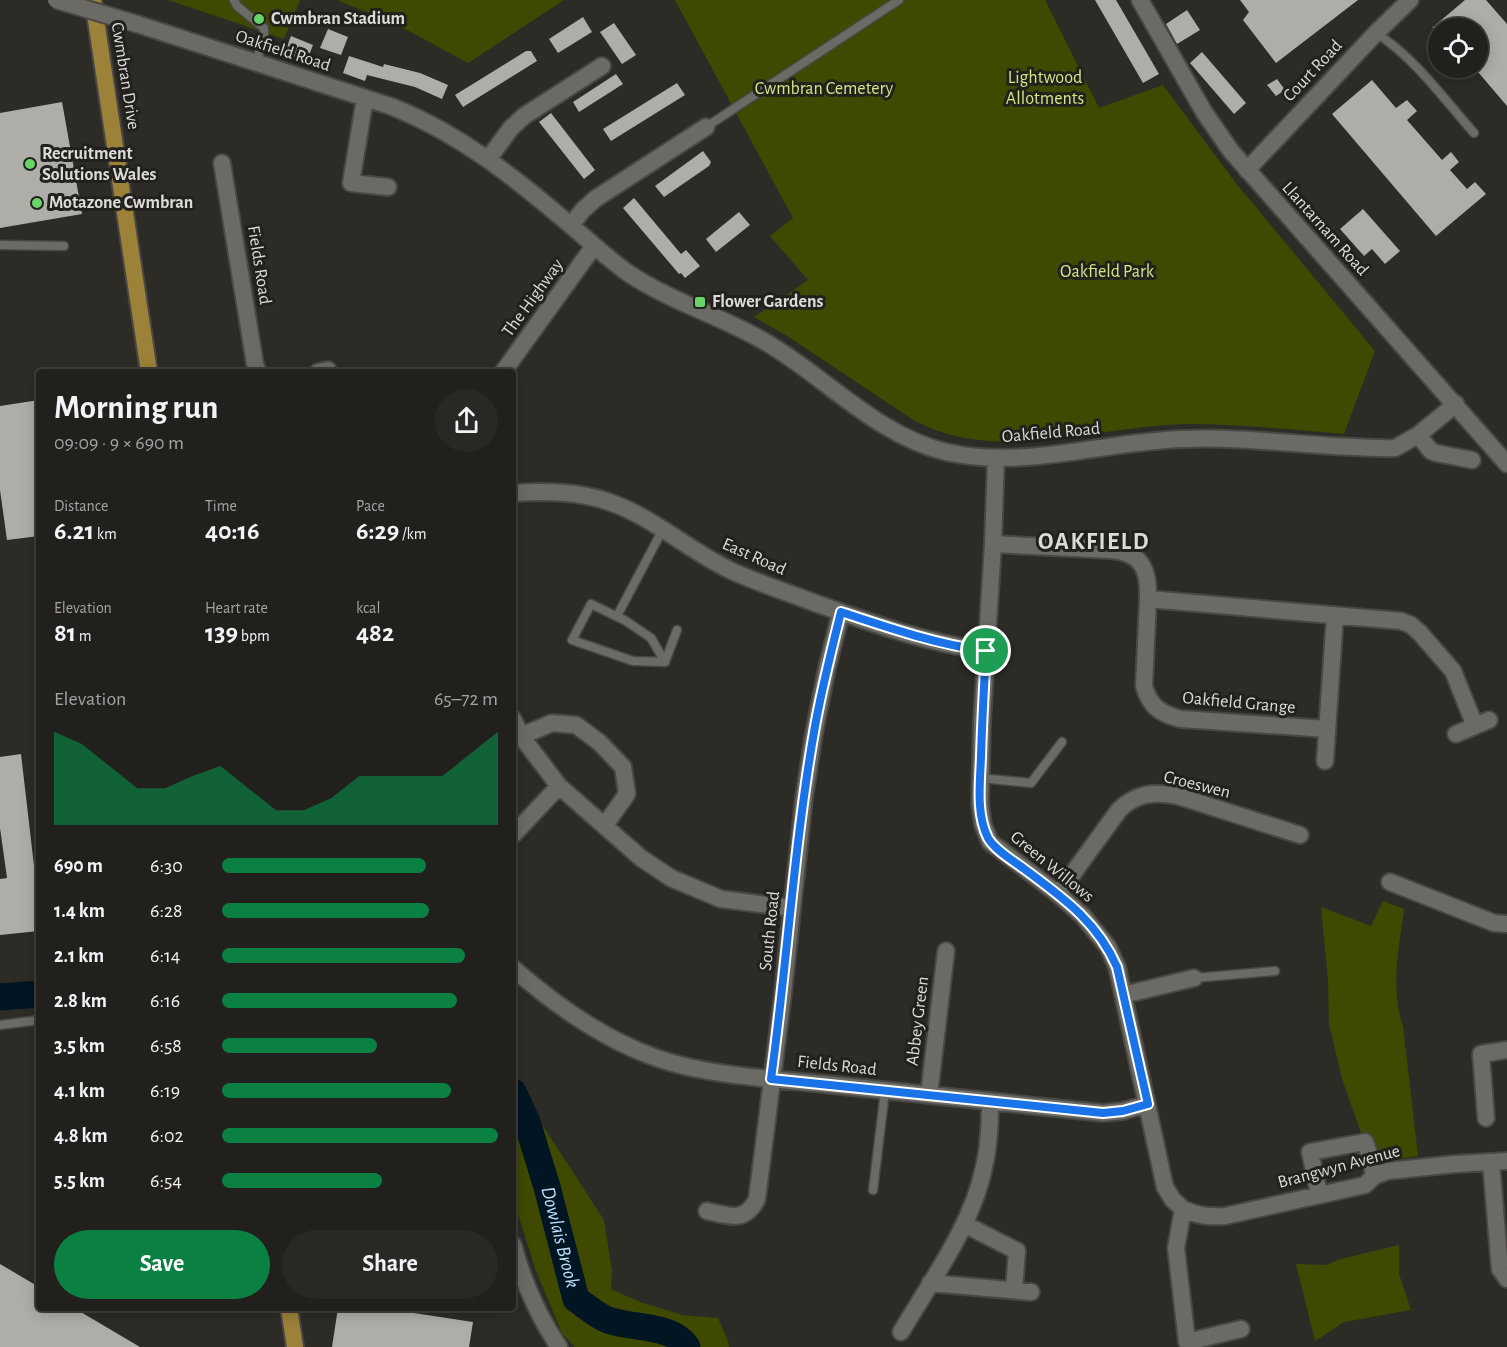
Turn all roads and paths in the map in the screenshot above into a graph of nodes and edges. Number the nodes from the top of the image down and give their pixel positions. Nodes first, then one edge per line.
1 (56, 0) edge
2 (93, 0) edge
3 (234, 0) edge
4 (899, 0) edge
5 (1140, 0) edge
6 (1410, 0) edge
7 (1376, 33) junction
8 (256, 63) junction
9 (602, 66) dead end
10 (365, 98) junction
11 (706, 127) joint
12 (1474, 133) dead end
13 (489, 159) junction
14 (222, 163) dead end
15 (1246, 170) junction
16 (388, 187) dead end
17 (571, 225) junction
18 (0, 245) edge
19 (64, 246) dead end
20 (594, 246) junction
21 (149, 369) edge
22 (257, 369) edge
23 (505, 369) edge
24 (1456, 404) junction
25 (1418, 435) junction
26 (996, 458) junction
27 (1472, 460) dead end
28 (1507, 464) edge
29 (516, 493) edge
30 (662, 531) junction
31 (993, 544) junction
32 (1148, 599) junction
33 (841, 612) junction
34 (1335, 615) junction
35 (617, 616) junction
36 (678, 630) dead end
37 (986, 651) junction
38 (665, 662) junction
39 (516, 726) edge
40 (1327, 729) junction
41 (1456, 734) dead end
42 (521, 736) junction
43 (1062, 742) dead end
44 (1325, 761) dead end
45 (980, 778) junction
46 (559, 786) junction
47 (605, 825) junction
48 (516, 832) edge
49 (1300, 835) dead end
50 (1390, 882) dead end
51 (1058, 894) junction
52 (792, 908) junction
53 (1507, 924) edge
54 (946, 951) dead end
55 (516, 970) edge
56 (1275, 971) dead end
57 (1194, 978) joint
58 (1123, 995) junction
59 (36, 1020) edge
60 (0, 1025) edge
61 (1507, 1050) edge
62 (771, 1079) junction
63 (885, 1091) junction
64 (929, 1095) junction
65 (990, 1102) junction
66 (1148, 1104) junction
67 (1486, 1118) dead end
68 (1499, 1161) edge
69 (1374, 1176) junction
70 (873, 1190) dead end
71 (1319, 1194) junction
72 (1183, 1209) junction
73 (707, 1211) dead end
74 (964, 1224) junction
75 (516, 1256) edge
76 (1507, 1279) edge
77 (930, 1283) junction
78 (290, 1311) edge
79 (1241, 1329) dead end
80 (901, 1332) dead end
81 (295, 1347) edge
82 (559, 1347) edge

1 - 8 street, Oakfield Road, bridge
2 - 21 main road, Cwmbran Drive
3 - 8 lane
4 - 11 lane
5 - 15 street, Llantarnam Road
6 - 7 street, Court Road
7 - 12 lane
7 - 15 street, Court Road
8 - 10 street, Oakfield Road
9 - 13 street
10 - 13 street, Oakfield Road
10 - 16 street
11 - 17 street
13 - 17 street, Oakfield Road
14 - 22 street, Fields Road
15 - 24 street, Llantarnam Road
17 - 20 street, Oakfield Road
18 - 19 lane
20 - 23 street, The Highway
20 - 26 street, Oakfield Road
24 - 25 street, Oakfield Road
24 - 28 street, Llantarnam Road
25 - 26 street, Oakfield Road
25 - 27 street
26 - 31 street, Green Willows
29 - 30 street, East Road
30 - 33 street, East Road
30 - 35 lane
31 - 32 street, Oakfield Grange
31 - 37 street, Green Willows
32 - 34 street
32 - 40 street, Oakfield Grange
33 - 37 street, East Road
33 - 52 street, South Road
34 - 40 street
34 - 41 street
35 - 38 lane
35 - 38 lane
36 - 38 lane
37 - 45 street, Green Willows
39 - 42 street
40 - 44 street
42 - 46 street
42 - 47 street
43 - 45 lane
45 - 51 street, Green Willows
46 - 47 street
46 - 48 street
47 - 52 street
49 - 51 street, Croeswen
50 - 53 street
51 - 58 street, Green Willows
52 - 62 street, South Road
54 - 64 street, Abbey Green
55 - 62 street, Fields Road
56 - 57 lane
57 - 58 street
58 - 66 street, Green Willows
59 - 60 lane
61 - 67 street
62 - 63 street, Fields Road
62 - 73 street, South Road
63 - 64 street, Fields Road
63 - 70 lane
64 - 65 street, Fields Road
65 - 66 street, Fields Road
65 - 74 street
66 - 72 street, Green Willows
68 - 69 street, Brangwyn Avenue
68 - 76 street
69 - 71 street, Brangwyn Avenue
69 - 71 street
71 - 72 street, Brangwyn Avenue
72 - 79 street
74 - 77 street
74 - 77 street
75 - 82 street
77 - 80 street
78 - 81 main road

